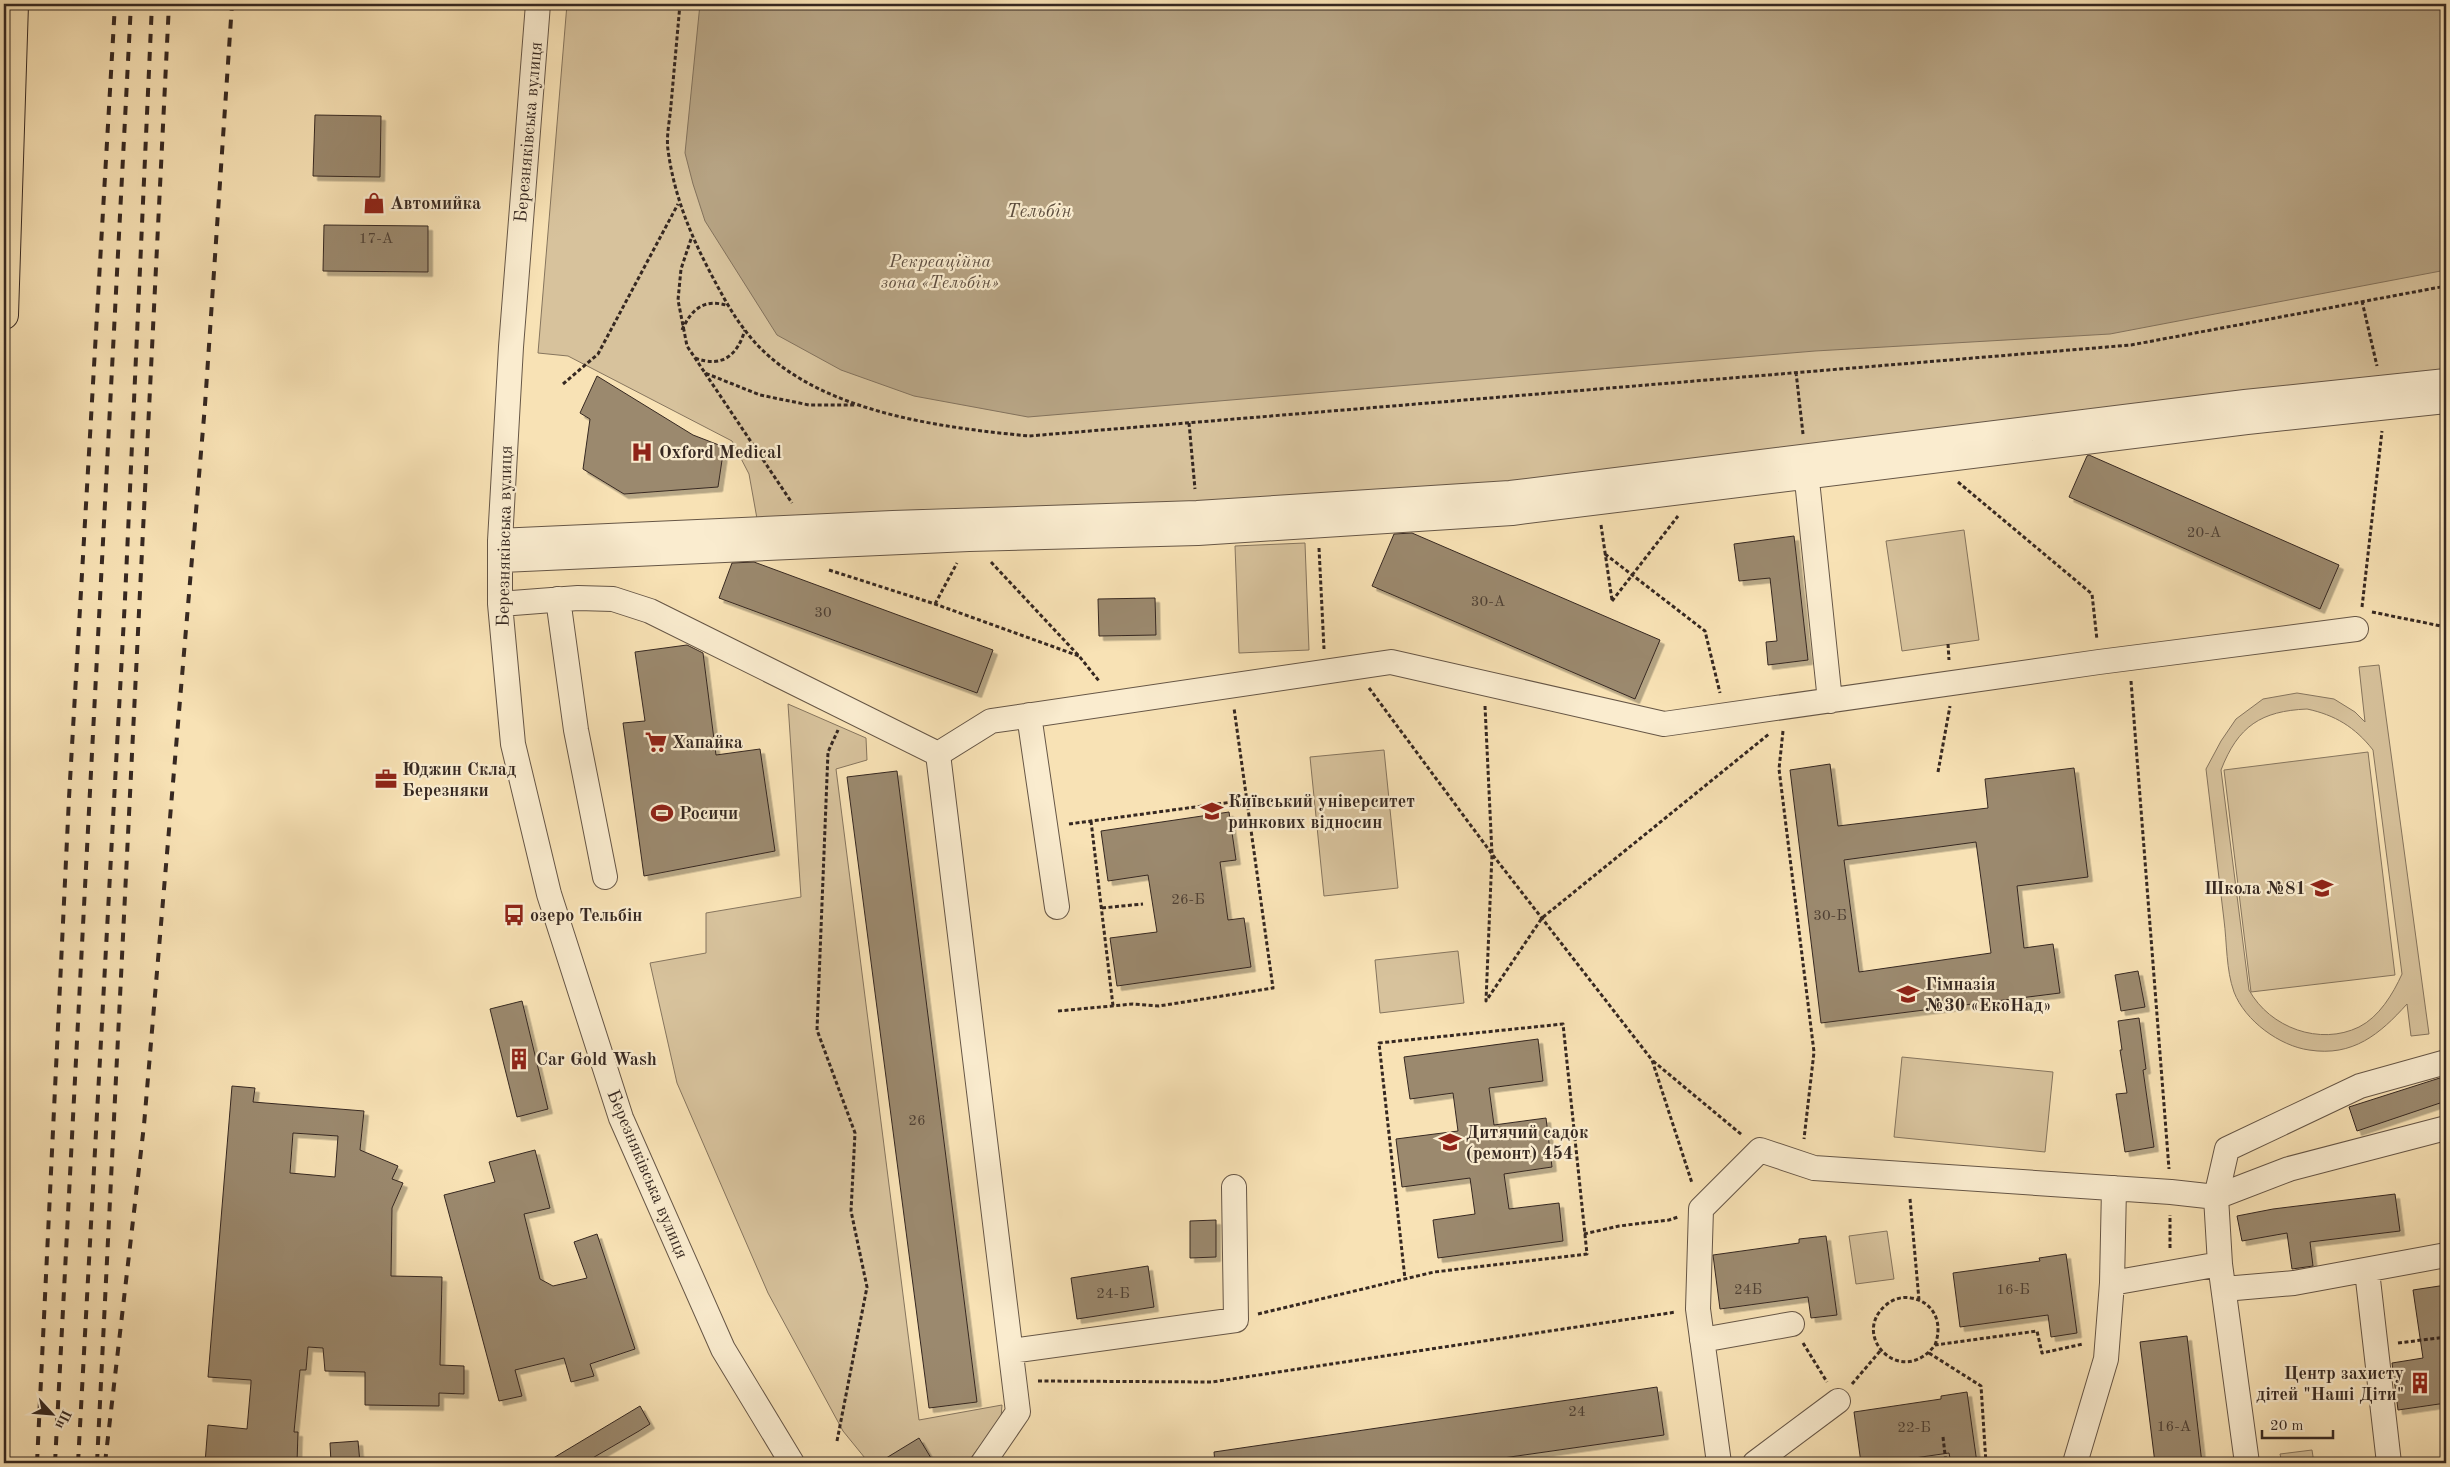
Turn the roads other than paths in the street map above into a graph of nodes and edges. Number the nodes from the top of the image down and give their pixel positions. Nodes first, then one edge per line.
1 (14, 4) edge
2 (538, 4) edge
3 (4, 299) edge
4 (2446, 380) edge
5 (2383, 397) junction
6 (2446, 401) edge
7 (1805, 457) junction
8 (814, 536) junction
9 (500, 550) junction
10 (558, 599) junction
11 (500, 604) junction
12 (2359, 620) road end
13 (1830, 701) junction
14 (1029, 715) junction
15 (938, 754) junction
16 (605, 877) dead end
17 (1057, 907) dead end
18 (2446, 1062) edge
19 (2446, 1128) edge
20 (1234, 1187) dead end
21 (2114, 1188) junction
22 (2216, 1197) junction
23 (2446, 1255) edge
24 (2220, 1264) junction
25 (2366, 1271) junction
26 (2112, 1283) junction
27 (2224, 1289) junction
28 (1792, 1324) road end
29 (1702, 1340) junction
30 (1012, 1351) junction
31 (1838, 1401) road end
32 (792, 1463) edge
33 (983, 1463) edge
34 (1719, 1463) edge
35 (1755, 1463) edge
36 (2075, 1463) edge
37 (2247, 1463) edge
38 (2389, 1463) edge

1 - 3 main road
2 - 9 street, Березняківська вулиця
4 - 5 street
5 - 6 street
5 - 7 street
5 - 7 street
7 - 8 street
7 - 8 street
7 - 13 street
8 - 9 street
9 - 11 street, Березняківська вулиця
10 - 11 street
10 - 15 street
10 - 16 street
11 - 32 street, Березняківська вулиця
12 - 13 street
13 - 14 street
14 - 15 street
14 - 17 street
15 - 30 street
18 - 22 street
19 - 22 street
20 - 30 street
21 - 22 street
21 - 26 street
21 - 29 street
22 - 24 street
23 - 25 street
24 - 26 street
24 - 27 street
25 - 27 street
25 - 38 street
26 - 36 street
27 - 37 street
28 - 29 street
29 - 34 street
30 - 33 street
31 - 35 street

